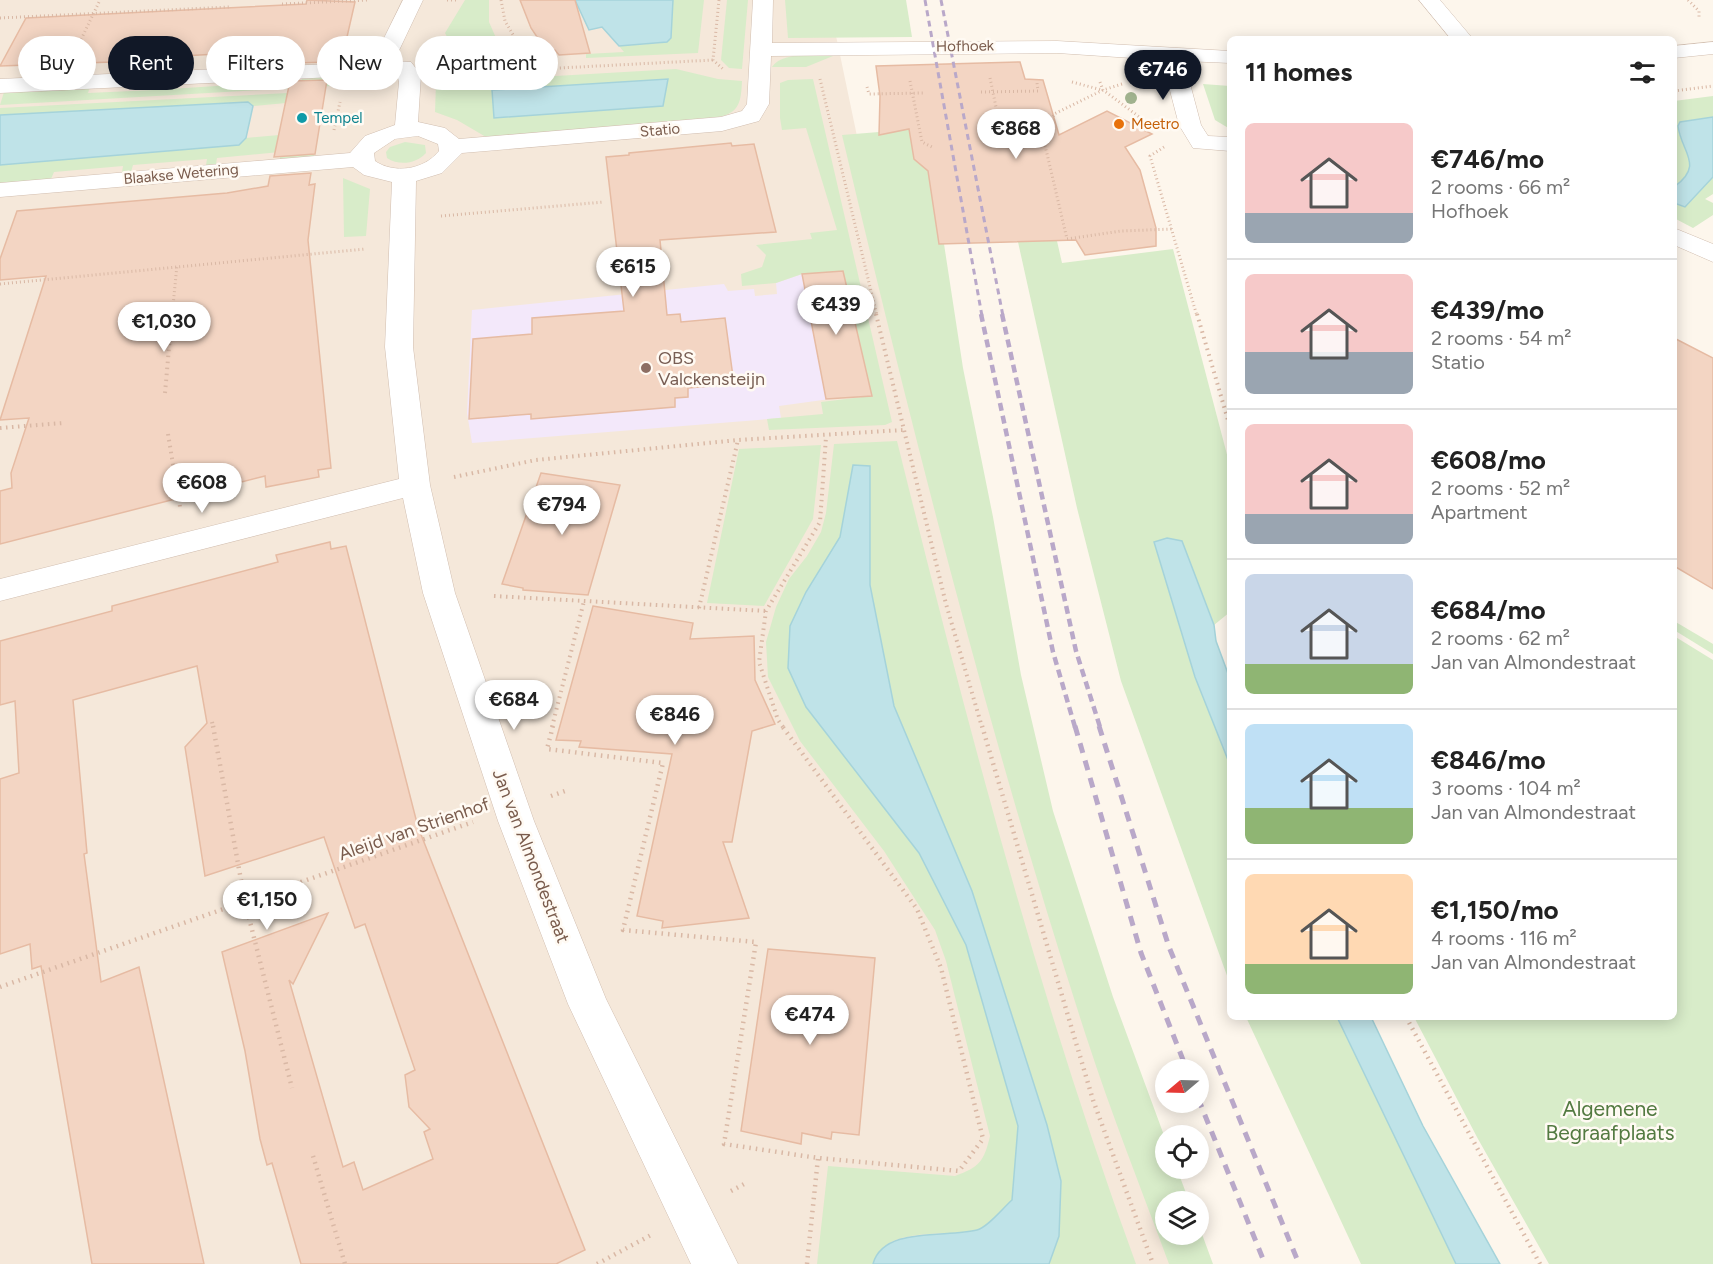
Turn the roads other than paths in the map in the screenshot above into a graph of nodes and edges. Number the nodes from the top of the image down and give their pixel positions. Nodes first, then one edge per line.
1 (413, 0) edge
2 (763, 0) edge
3 (1429, 0) edge
4 (394, 36) edge
5 (1459, 36) edge
6 (1713, 48) edge
7 (759, 50) junction
8 (1677, 52) edge
9 (1227, 57) edge
10 (1174, 60) junction
11 (403, 67) edge
12 (317, 70) edge
13 (0, 87) edge
14 (406, 130) junction
15 (1227, 144) edge
16 (451, 147) junction
17 (361, 159) junction
18 (404, 175) junction
19 (2, 194) edge
20 (1677, 237) edge
21 (1713, 254) edge
22 (415, 485) junction
23 (0, 590) edge
24 (715, 1264) edge

1 - 4 street
2 - 7 street, Statio
3 - 5 street
6 - 8 street
7 - 10 street, Hofhoek
7 - 16 street, Statio
9 - 10 street, Hofhoek
10 - 15 street
11 - 14 street
12 - 13 street
14 - 16 street
14 - 17 street
16 - 18 street
17 - 18 street
17 - 19 street, Blaakse Wetering
18 - 22 street, Jan van Almondestraat
20 - 21 street
22 - 23 street
22 - 24 street, Jan van Almondestraat

